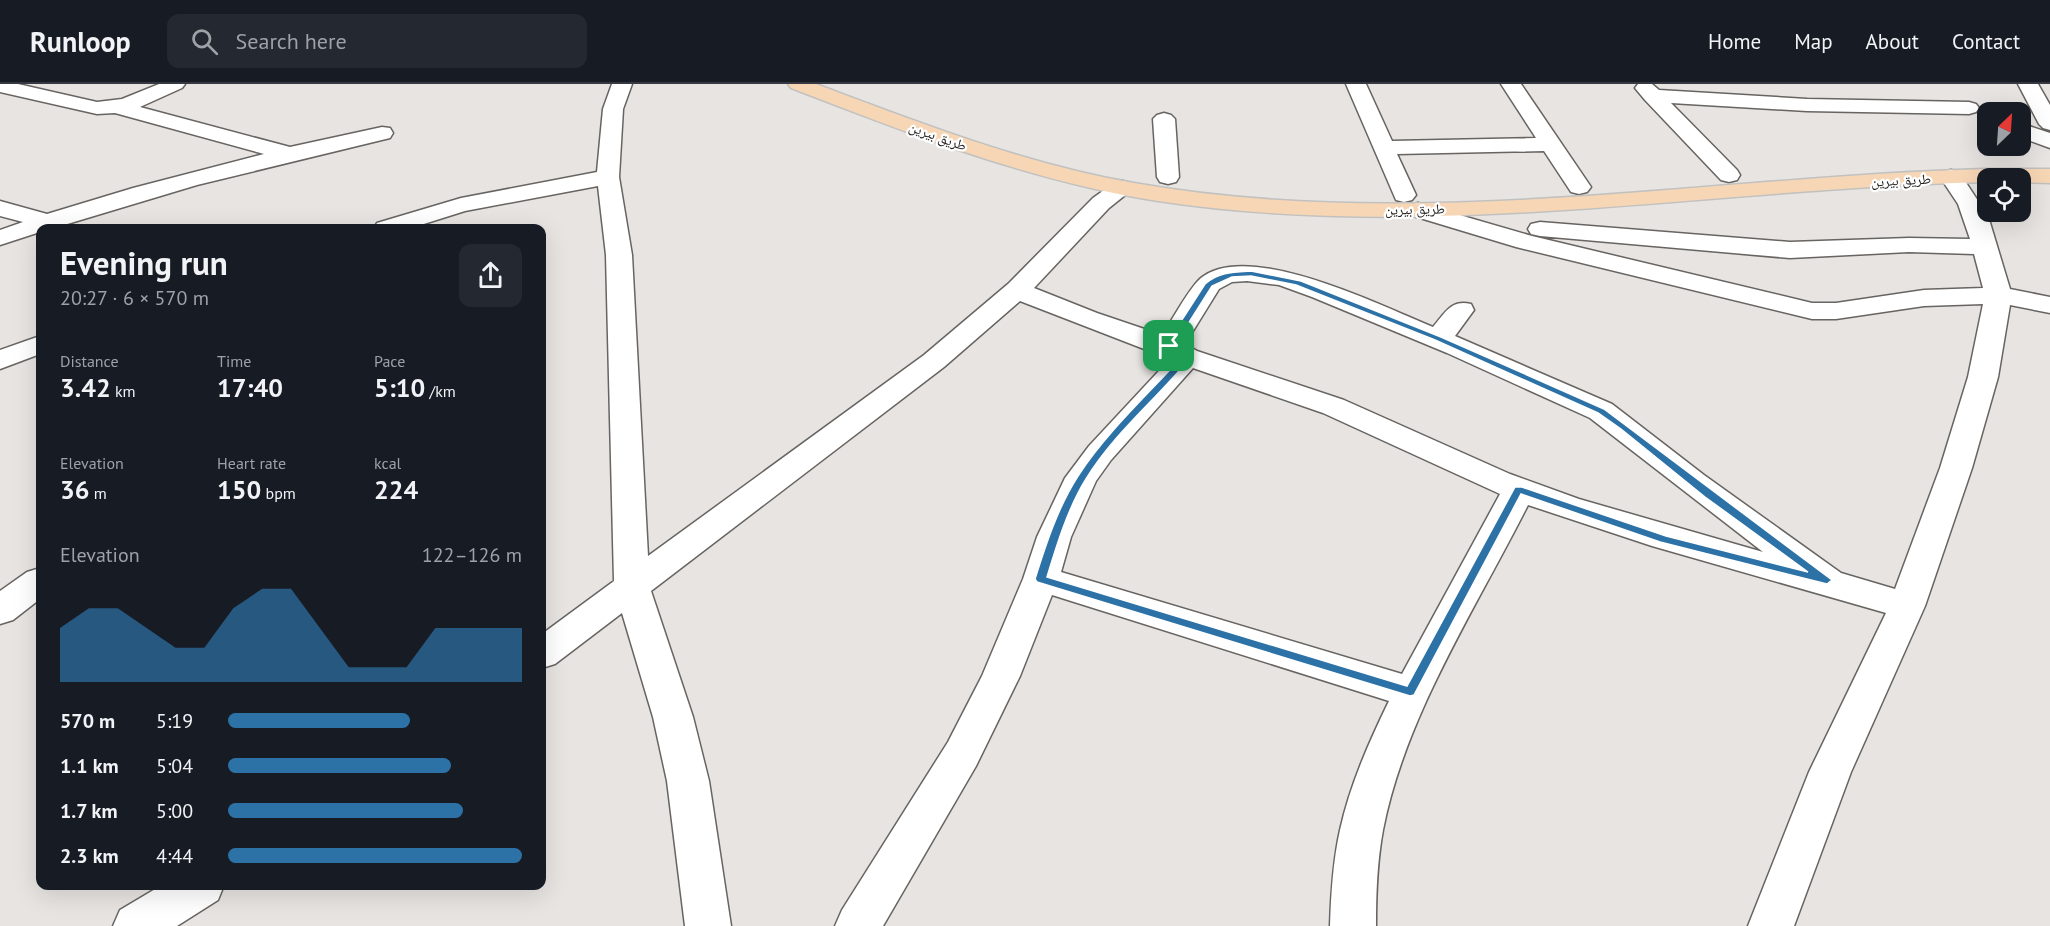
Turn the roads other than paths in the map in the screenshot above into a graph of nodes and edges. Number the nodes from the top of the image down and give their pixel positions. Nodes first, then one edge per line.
1 (176, 84) edge
2 (622, 84) edge
3 (798, 84) edge
4 (849, 84) edge
5 (1356, 84) edge
6 (1511, 84) edge
7 (0, 86) edge
8 (1918, 88) dead end
9 (1646, 90) edge
10 (2038, 91) edge
11 (117, 107) junction
12 (1977, 112) edge
13 (1977, 112) edge
14 (1164, 119) dead end
15 (2050, 124) edge
16 (382, 133) dead end
17 (2031, 133) edge
18 (2050, 141) edge
19 (1550, 144) junction
20 (1384, 148) junction
21 (289, 154) junction
22 (2050, 162) edge
23 (1729, 175) junction
24 (2050, 176) edge
25 (608, 177) junction
26 (1167, 177) junction
27 (1951, 177) junction
28 (1579, 187) junction
29 (1106, 191) junction
30 (1411, 202) junction
31 (0, 208) edge
32 (48, 222) junction
33 (1455, 222) junction
34 (42, 224) edge
35 (399, 224) edge
36 (36, 226) edge
37 (0, 238) edge
38 (1986, 247) junction
39 (1017, 290) junction
40 (1998, 295) junction
41 (2050, 305) edge
42 (1461, 310) dead end
43 (1438, 339) junction
44 (36, 346) edge
45 (1178, 352) junction
46 (0, 360) edge
47 (1519, 490) junction
48 (1041, 579) junction
49 (1827, 580) junction
50 (23, 582) edge
51 (632, 588) junction
52 (1906, 606) junction
53 (0, 610) edge
54 (546, 651) edge
55 (1410, 692) junction
56 (194, 890) edge
57 (136, 926) edge
58 (708, 926) edge
59 (858, 926) edge
60 (1353, 926) edge
61 (1771, 926) edge

1 - 11 street
2 - 25 street
3 - 29 main road, طريق بيرين
4 - 26 main road, طريق بيرين
5 - 20 street
6 - 19 street
7 - 11 street
8 - 12 street
9 - 13 street
9 - 23 street
10 - 15 street
11 - 21 street
14 - 26 street
16 - 21 street
17 - 18 street
19 - 20 street
19 - 28 street
20 - 30 street
21 - 32 street
22 - 23 main road, طريق بيرين
23 - 28 main road, طريق بيرين
24 - 27 main road, طريق بيرين
25 - 35 street
25 - 51 street
26 - 30 main road, طريق بيرين
27 - 30 main road, طريق بيرين
27 - 38 street
28 - 30 main road, طريق بيرين
29 - 30 main road, طريق بيرين
29 - 39 street
30 - 33 street
31 - 32 street
32 - 34 street
33 - 38 street
33 - 40 street
36 - 37 street
38 - 40 street
39 - 45 street
39 - 51 street
40 - 41 street
40 - 52 street
42 - 43 street
43 - 45 street
43 - 49 street
44 - 46 street
45 - 47 street
45 - 48 street
47 - 49 street
47 - 55 street
48 - 55 street
48 - 59 street
49 - 52 street
50 - 53 street
51 - 54 street
51 - 58 street
52 - 61 street
55 - 60 street
56 - 57 street

